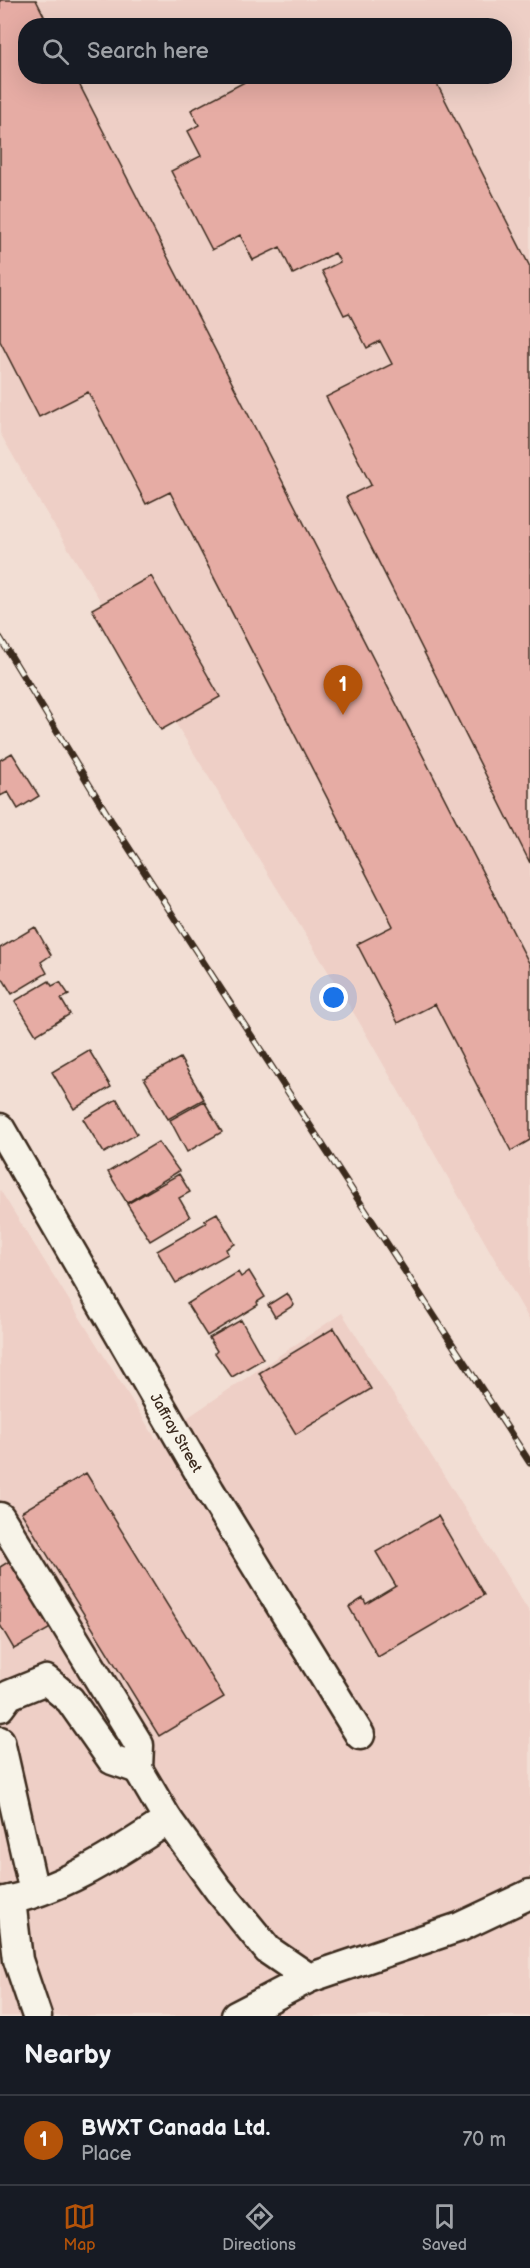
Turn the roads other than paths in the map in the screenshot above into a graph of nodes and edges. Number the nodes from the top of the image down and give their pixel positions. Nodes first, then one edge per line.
1 (0, 1128) edge
2 (0, 1517) edge
3 (0, 1707) edge
4 (360, 1735) dead end
5 (0, 1741) edge
6 (138, 1769) junction
7 (168, 1820) junction
8 (530, 1894) edge
9 (15, 1898) edge
10 (309, 1978) junction
11 (37, 2016) edge
12 (236, 2016) edge

1 - 4 street, Jaffray Street
2 - 6 street
3 - 6 street
5 - 9 street
6 - 7 street
7 - 9 street
7 - 10 street
8 - 10 street
9 - 11 street
10 - 12 street

